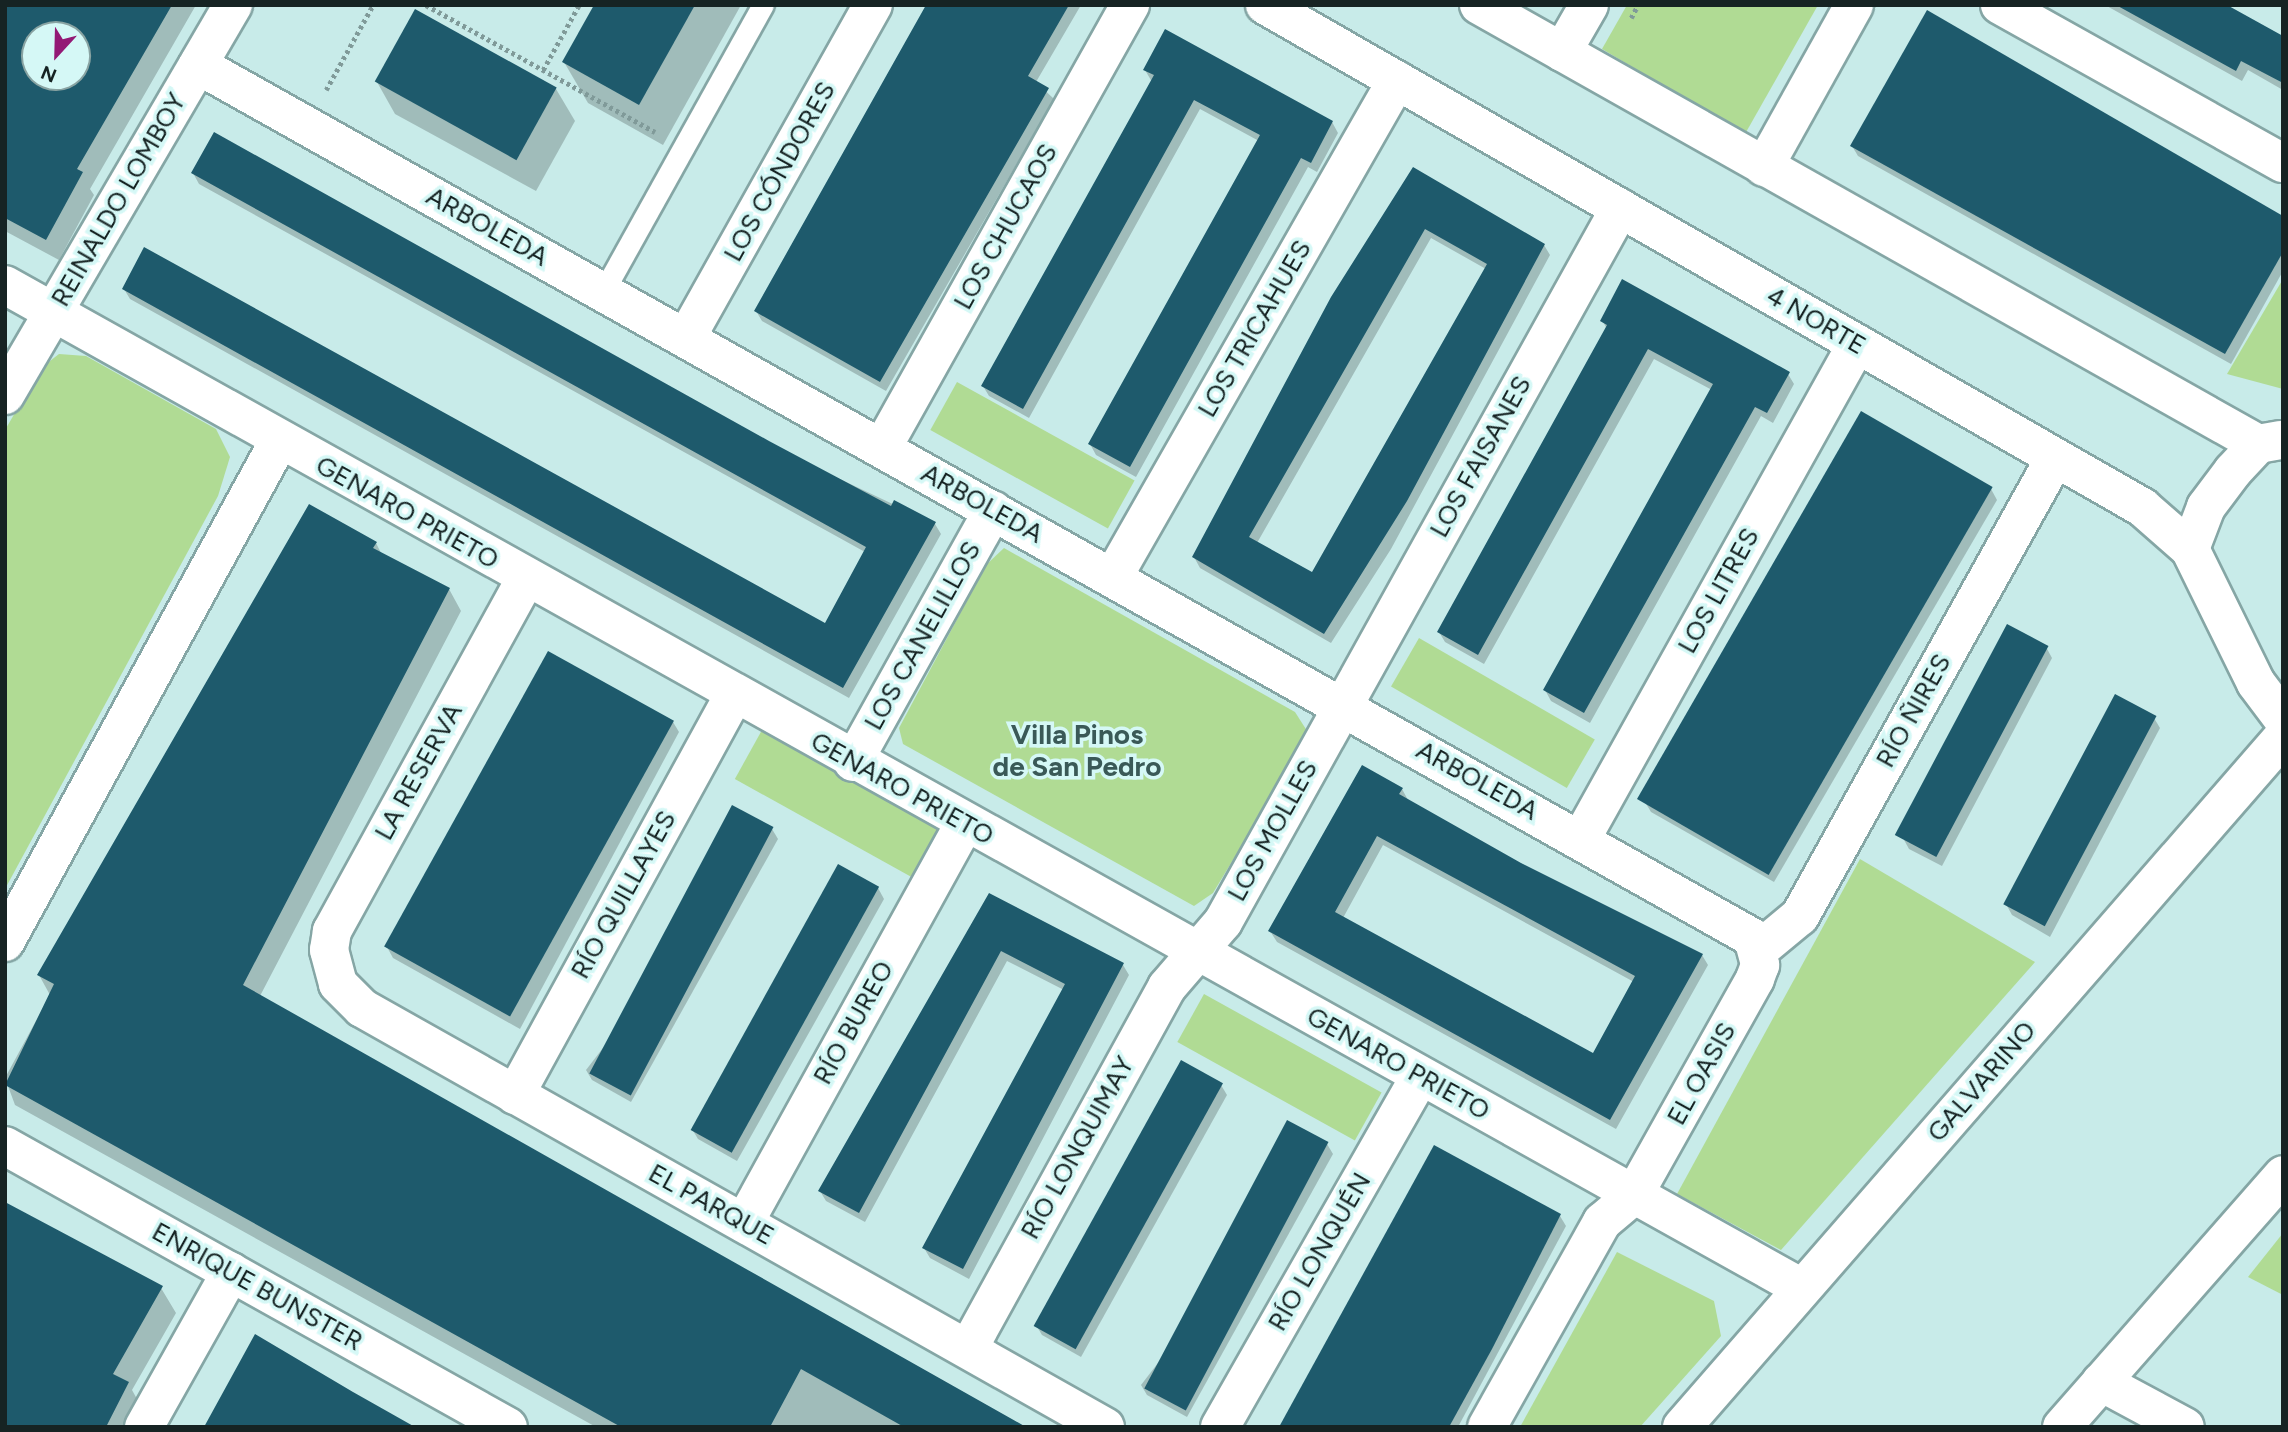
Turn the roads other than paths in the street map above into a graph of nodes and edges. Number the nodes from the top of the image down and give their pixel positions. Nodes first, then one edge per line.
1 (233, 5) edge
2 (763, 5) edge
3 (873, 5) edge
4 (1130, 5) edge
5 (1265, 5) edge
6 (1479, 5) edge
7 (1589, 5) edge
8 (1854, 5) edge
9 (2000, 5) edge
10 (1562, 52) junction
11 (198, 65) junction
12 (1397, 80) junction
13 (2283, 163) edge
14 (1763, 167) junction
15 (1620, 208) junction
16 (5, 285) edge
17 (603, 292) junction
18 (53, 313) junction
19 (686, 338) junction
20 (1857, 344) junction
21 (5, 395) edge
22 (279, 441) junction
23 (2270, 442) edge
24 (882, 448) junction
25 (2055, 458) junction
26 (993, 510) junction
27 (2190, 549) junction
28 (1113, 577) junction
29 (525, 580) junction
30 (733, 696) junction
31 (1342, 705) junction
32 (2283, 719) edge
33 (2283, 737) edge
34 (853, 762) junction
35 (964, 824) junction
36 (1580, 839) junction
37 (5, 942) edge
38 (1759, 950) junction
39 (1197, 953) junction
40 (332, 969) joint
41 (1420, 1076) junction
42 (515, 1095) junction
43 (5, 1146) edge
44 (2283, 1175) edge
45 (1634, 1195) junction
46 (744, 1223) junction
47 (231, 1272) junction
48 (1802, 1288) junction
49 (968, 1349) junction
50 (2101, 1382) junction
51 (484, 1421) edge
52 (144, 1427) edge
53 (1105, 1427) edge
54 (1220, 1427) edge
55 (1487, 1427) edge
56 (1682, 1427) edge
57 (2062, 1427) edge
58 (2185, 1427) edge

1 - 11 street, REINALDO LOMBOY
2 - 17 lane
3 - 19 street, LOS CÓNDORES
4 - 24 street, LOS CHUCAOS
5 - 12 street, 4 NORTE
6 - 10 street
7 - 10 street
8 - 14 street
9 - 13 street
10 - 14 street
11 - 17 street, ARBOLEDA
11 - 18 street, REINALDO LOMBOY
12 - 15 street, 4 NORTE
12 - 28 street, LOS TRICAHUES
14 - 23 street
15 - 20 street, 4 NORTE
15 - 31 street, LOS FAISANES
16 - 18 street, GENARO PRIETO
17 - 19 street, ARBOLEDA
18 - 21 street, REINALDO LOMBOY
18 - 22 street, GENARO PRIETO
19 - 24 street, ARBOLEDA
20 - 25 street, 4 NORTE
20 - 36 street, LOS LITRES
22 - 29 street, GENARO PRIETO
22 - 37 street
23 - 27 street
24 - 26 street, ARBOLEDA
25 - 27 street, 4 NORTE
25 - 38 street, RÍO ÑIRES
26 - 28 street, ARBOLEDA
26 - 34 street, LOS CANELILLOS
27 - 32 street, 4 NORTE
28 - 31 street, ARBOLEDA
29 - 30 street, GENARO PRIETO
29 - 40 street, LA RESERVA
30 - 34 street, GENARO PRIETO
30 - 42 street, RÍO QUILLAYES
31 - 36 street, ARBOLEDA
31 - 39 street, LOS MOLLES
33 - 48 street, GALVARINO
34 - 35 street, GENARO PRIETO
35 - 39 street, GENARO PRIETO
35 - 46 street, RÍO BUREO
36 - 38 street, ARBOLEDA
38 - 45 street, EL OASIS
39 - 41 street, GENARO PRIETO
39 - 49 street, RÍO LONQUIMAY
40 - 42 street, EL PARQUE
41 - 45 street, GENARO PRIETO
41 - 54 street, RÍO LONQUÉN
42 - 46 street, EL PARQUE
43 - 47 street, ENRIQUE BUNSTER
44 - 50 street
45 - 48 street, GENARO PRIETO
45 - 55 street
46 - 49 street, EL PARQUE
47 - 51 street, ENRIQUE BUNSTER
47 - 52 street
48 - 56 street, GALVARINO
49 - 53 street, EL PARQUE
50 - 57 street
50 - 58 street

